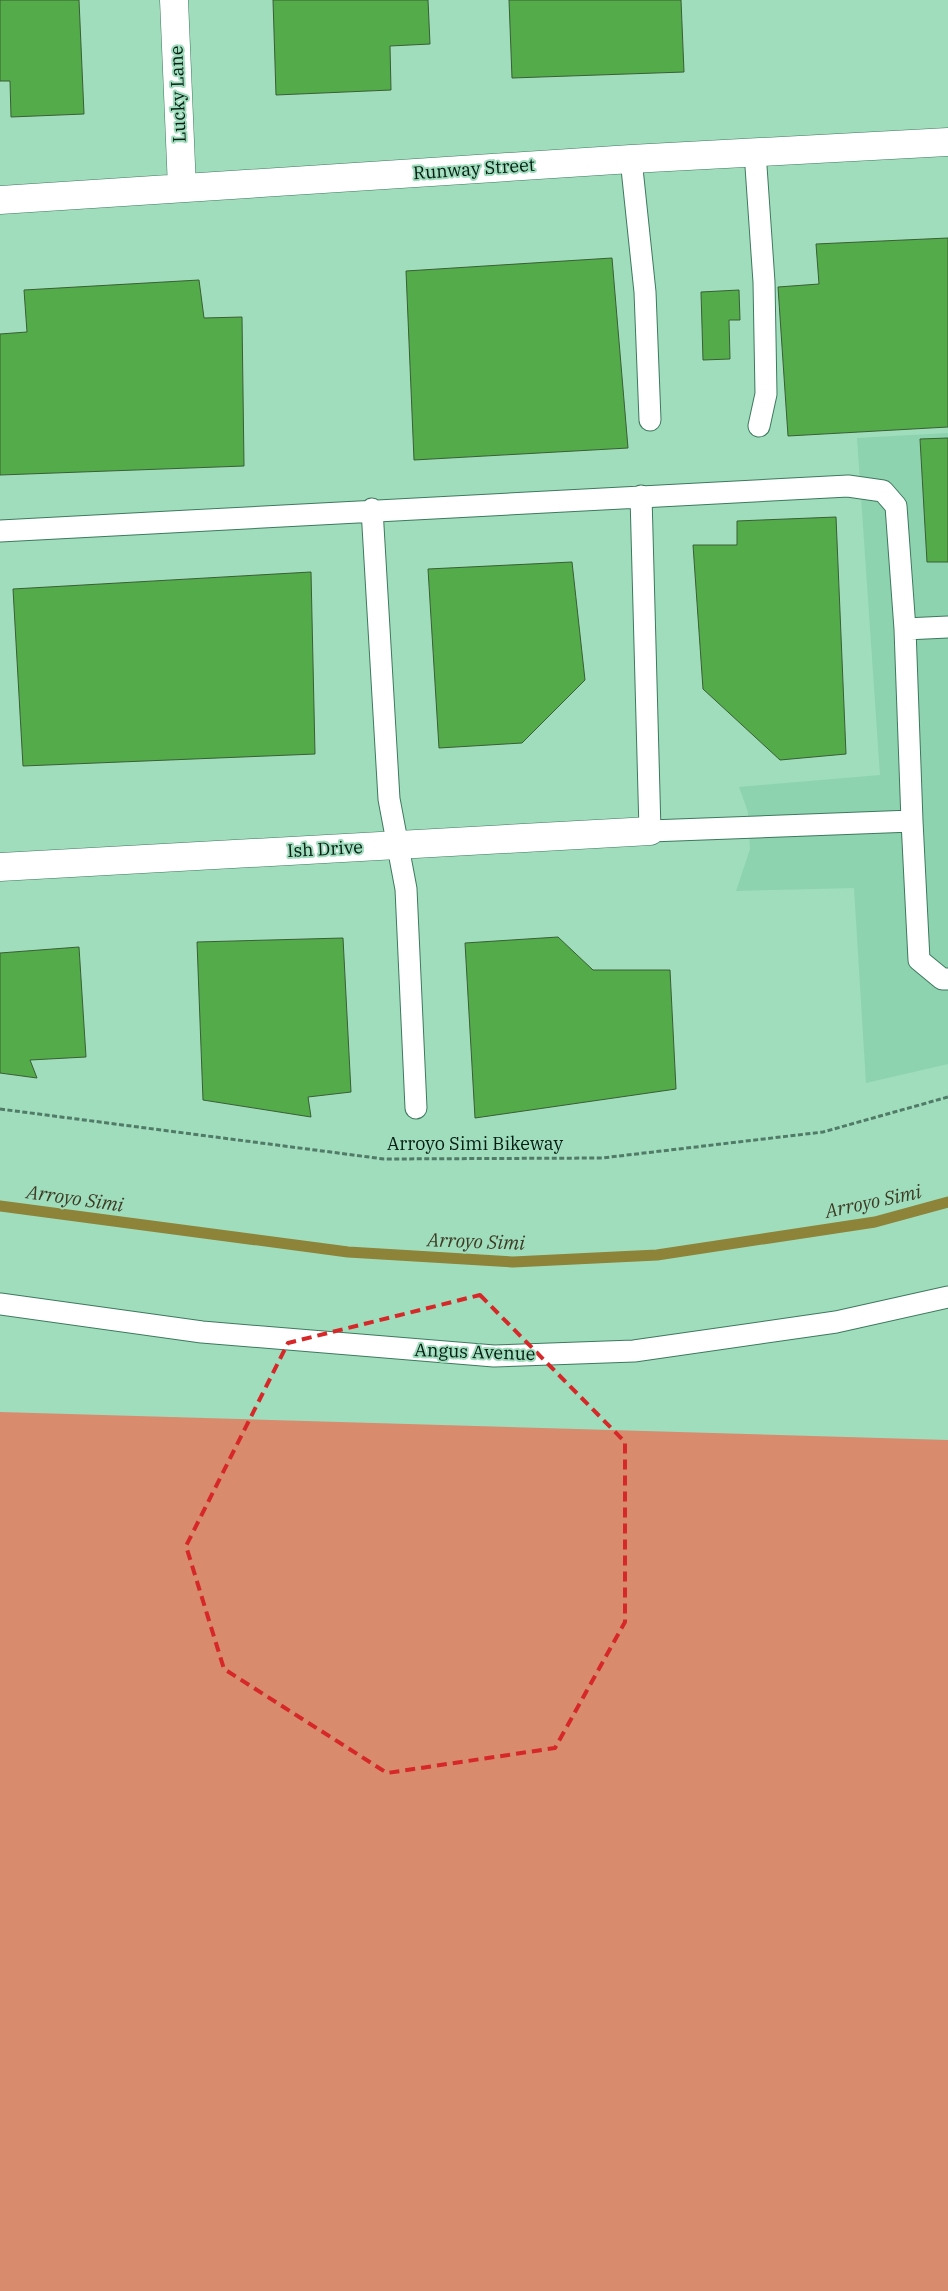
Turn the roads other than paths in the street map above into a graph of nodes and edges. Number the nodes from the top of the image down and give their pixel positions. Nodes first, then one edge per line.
1 (174, 0) edge
2 (948, 142) edge
3 (755, 152) junction
4 (631, 159) junction
5 (182, 188) junction
6 (0, 200) edge
7 (650, 420) dead end
8 (759, 426) dead end
9 (641, 496) junction
10 (372, 510) junction
11 (0, 531) edge
12 (948, 627) edge
13 (905, 629) junction
14 (912, 821) junction
15 (650, 831) junction
16 (398, 844) junction
17 (0, 866) edge
18 (948, 980) edge
19 (416, 1108) dead end
20 (948, 1297) edge
21 (0, 1304) edge

1 - 5 street, Lucky Lane
2 - 3 street, Runway Street
3 - 4 street, Runway Street
3 - 8 lane
4 - 5 street, Runway Street
4 - 7 lane
5 - 6 street, Runway Street
9 - 10 lane
9 - 13 lane
9 - 15 lane
10 - 11 lane
10 - 16 lane
12 - 13 lane
13 - 14 lane
14 - 15 lane
14 - 18 lane
15 - 16 street, Ish Drive
16 - 17 street, Ish Drive
16 - 19 lane
20 - 21 lane, Angus Avenue

